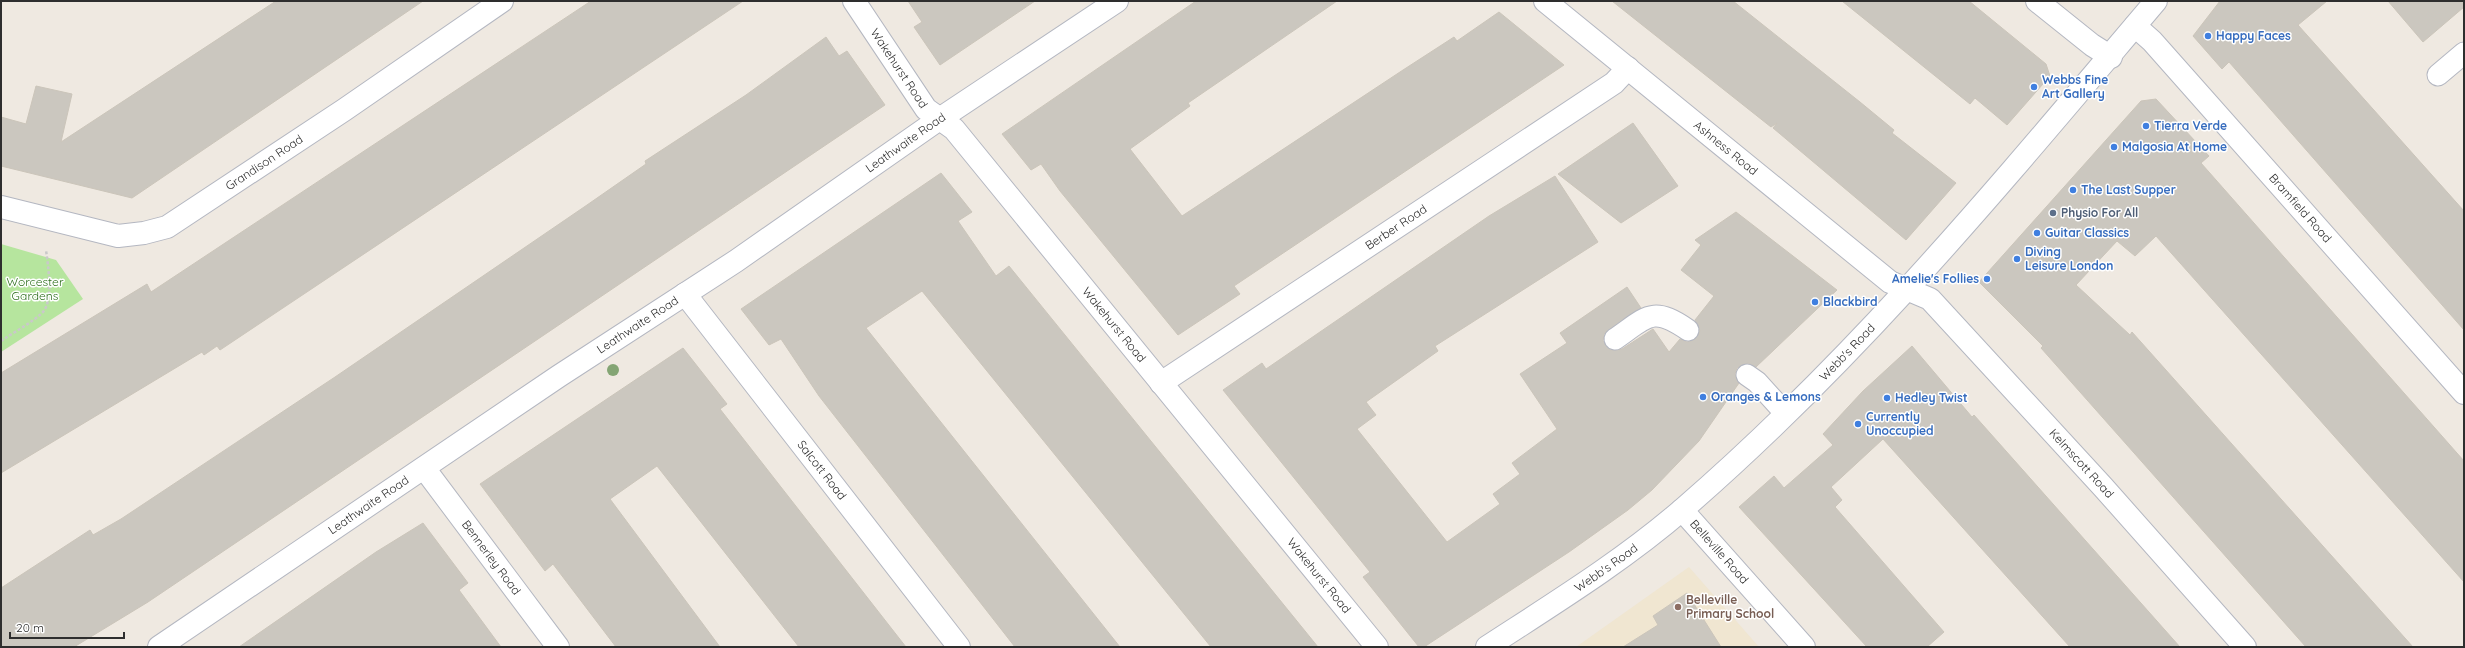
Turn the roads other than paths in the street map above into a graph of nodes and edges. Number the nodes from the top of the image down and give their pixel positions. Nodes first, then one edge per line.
1 (502, 1) edge
2 (854, 1) edge
3 (1117, 1) edge
4 (1546, 1) edge
5 (2037, 1) edge
6 (2156, 1) edge
7 (2135, 26) junction
8 (2464, 53) edge
9 (2111, 57) junction
10 (1628, 68) junction
11 (2438, 75) dead end
12 (938, 120) junction
13 (1, 207) edge
14 (1909, 290) junction
15 (685, 294) junction
16 (1688, 330) dead end
17 (1615, 339) dead end
18 (1747, 375) dead end
19 (1160, 383) junction
20 (2464, 393) edge
21 (1786, 414) junction
22 (424, 468) junction
23 (1682, 510) junction
24 (159, 647) edge
25 (558, 647) edge
26 (959, 647) edge
27 (1377, 647) edge
28 (1487, 647) edge
29 (1804, 647) edge
30 (2245, 647) edge

1 - 13 street, Grandison Road
2 - 12 street, Wakehurst Road
3 - 12 street, Leathwaite Road
4 - 10 street, Ashness Road
5 - 9 street
6 - 7 street, Webb's Road
7 - 9 street, Webb's Road
7 - 20 street, Bramfield Road
8 - 11 lane
9 - 14 street, Webb's Road
10 - 14 street, Ashness Road
10 - 19 street, Berber Road
12 - 15 street, Leathwaite Road
12 - 19 street, Wakehurst Road
14 - 21 street, Webb's Road
14 - 30 street, Kelmscott Road
15 - 22 street, Leathwaite Road
15 - 26 street, Salcott Road
16 - 17 lane
18 - 21 lane
19 - 27 street, Wakehurst Road
21 - 23 street, Webb's Road
22 - 24 street, Leathwaite Road
22 - 25 street, Bennerley Road
23 - 28 street, Webb's Road
23 - 29 street, Belleville Road

